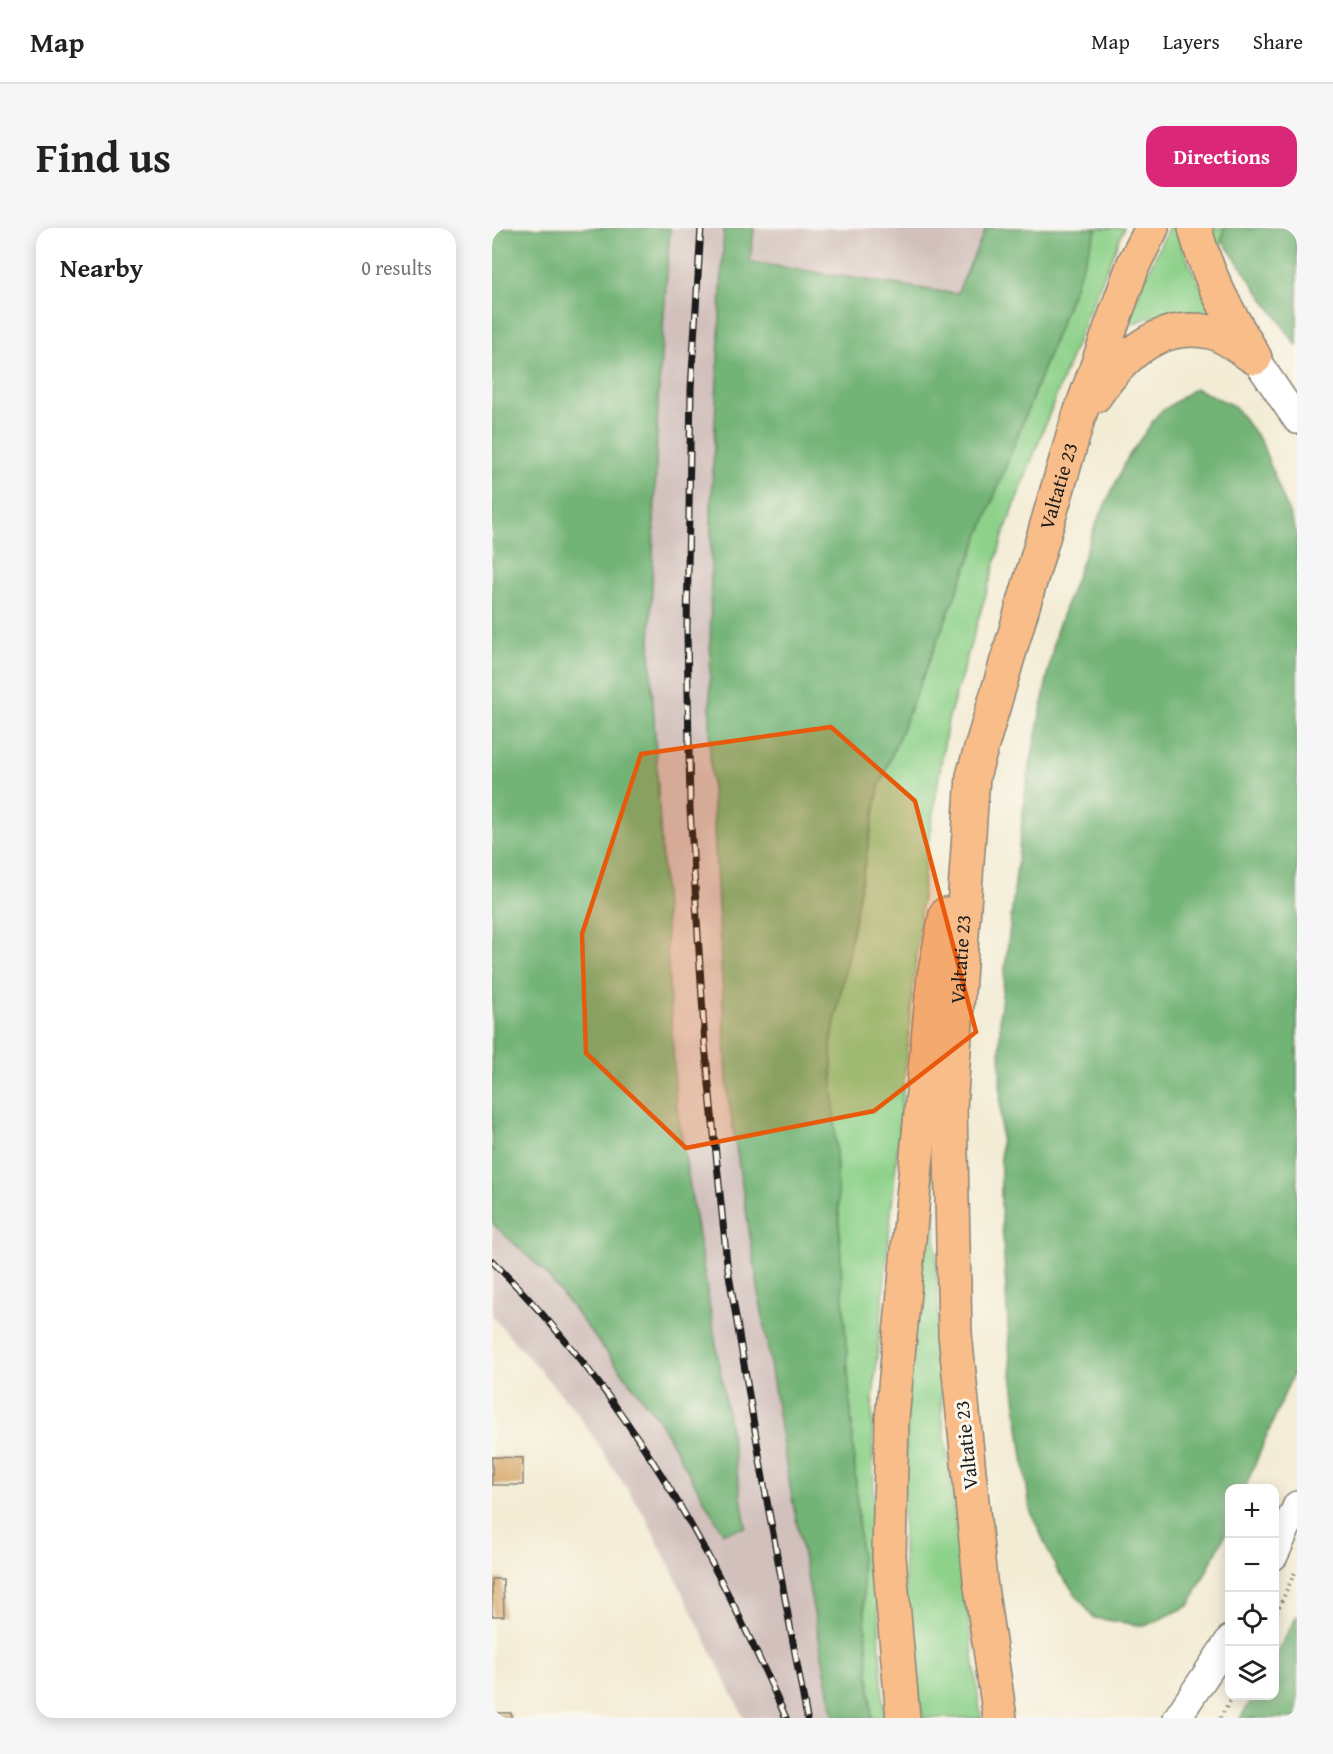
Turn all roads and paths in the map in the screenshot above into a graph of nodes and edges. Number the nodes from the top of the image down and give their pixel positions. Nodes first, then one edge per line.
1 (1152, 228) edge
2 (1195, 228) edge
3 (1256, 358) junction
4 (1078, 419) junction
5 (1297, 420) edge
6 (973, 776) junction
7 (1297, 1505) edge
8 (1279, 1547) edge
9 (1297, 1566) edge
10 (1279, 1609) edge
11 (1225, 1646) edge
12 (1230, 1700) edge
13 (903, 1718) edge
14 (999, 1718) edge
15 (1177, 1718) edge
16 (1220, 1718) edge

1 - 4 highway, Valtatie 23
2 - 3 highway
3 - 4 highway
3 - 5 street
4 - 6 highway, Valtatie 23
6 - 13 highway
6 - 14 highway, Valtatie 23
7 - 8 street
9 - 10 path
11 - 15 street
12 - 16 path

